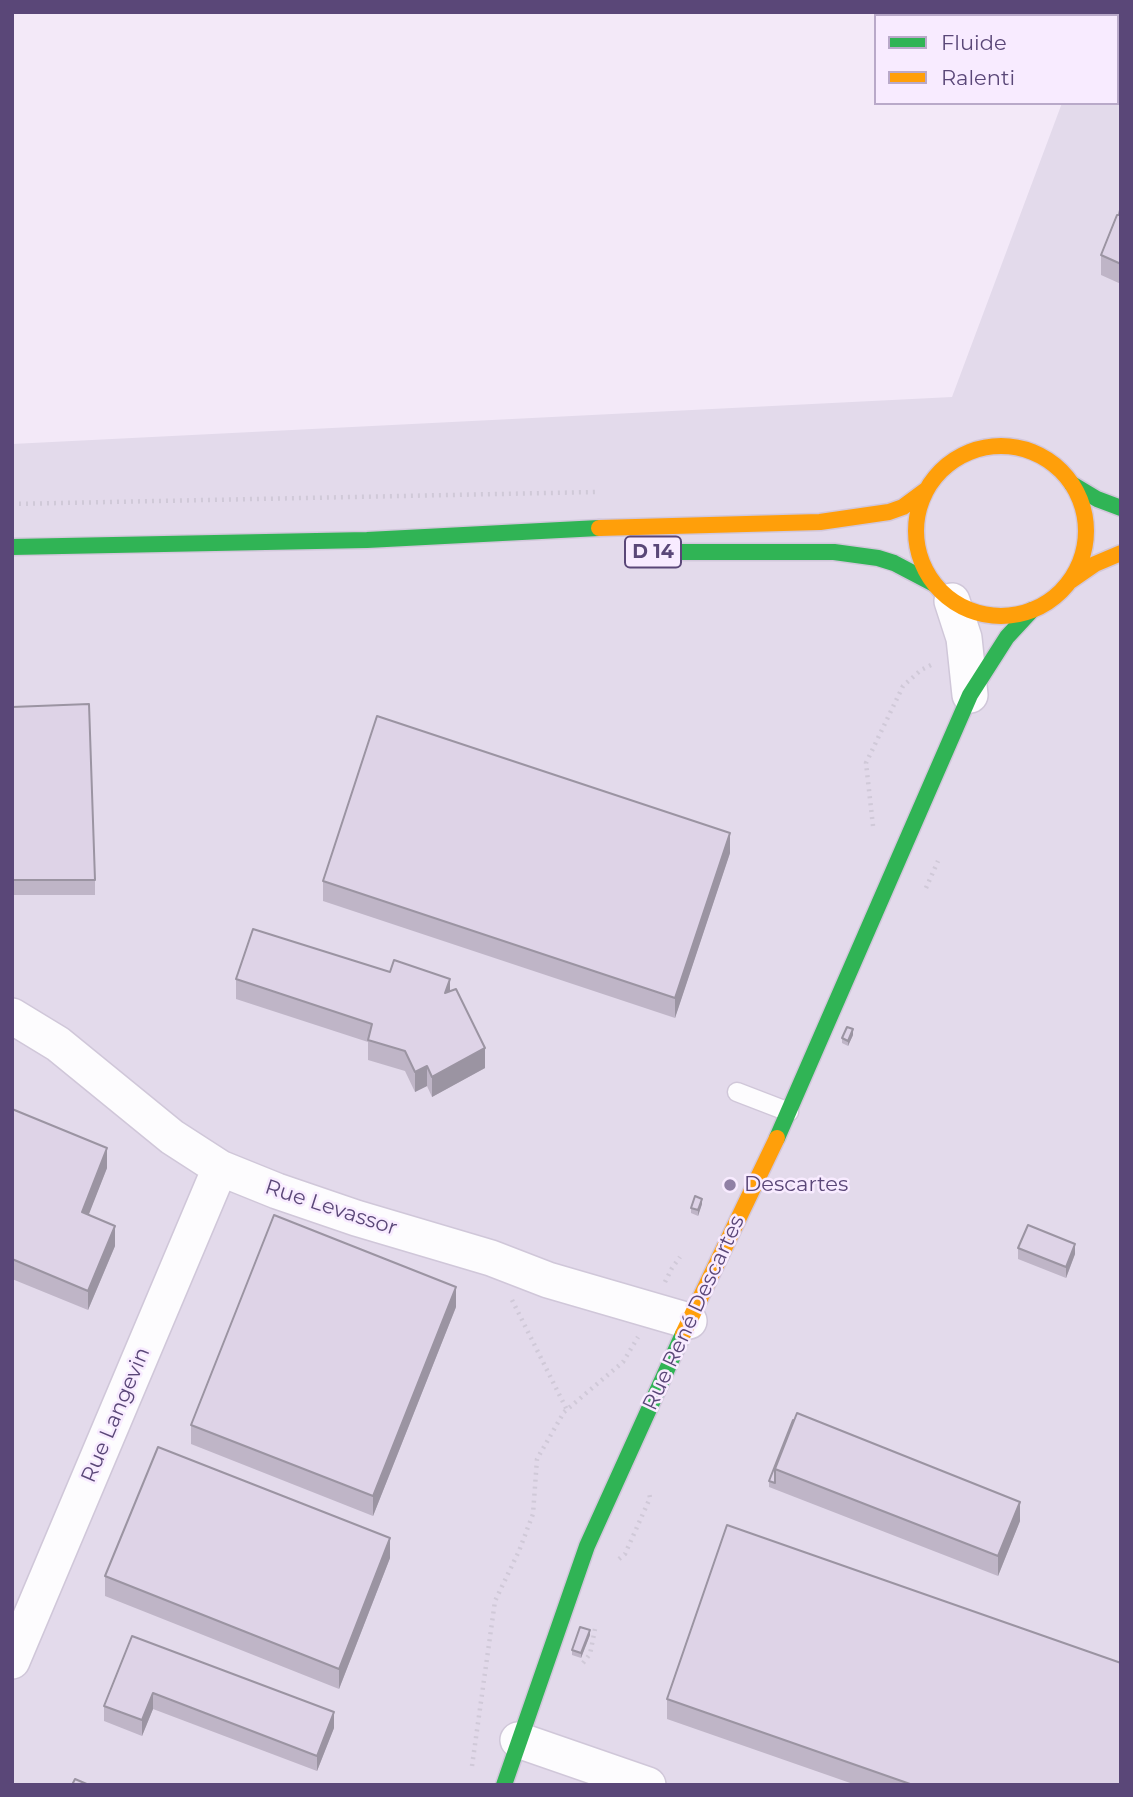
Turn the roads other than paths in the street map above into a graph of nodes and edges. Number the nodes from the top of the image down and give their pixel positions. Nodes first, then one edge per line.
1 (1072, 484) junction
2 (926, 490) junction
3 (1121, 508) edge
4 (367, 540) junction
5 (12, 547) edge
6 (542, 547) dead end
7 (622, 551) dead end
8 (1121, 553) edge
9 (1069, 582) junction
10 (943, 592) junction
11 (1032, 610) junction
12 (970, 695) junction
13 (12, 1016) edge
14 (737, 1092) dead end
15 (789, 1112) junction
16 (220, 1168) junction
17 (689, 1321) junction
18 (12, 1661) edge
19 (518, 1740) junction
20 (588, 1775) edge
21 (504, 1785) edge
22 (648, 1785) edge

1 - 2 main road
1 - 3 main road
1 - 9 main road
2 - 4 main road, D 14
2 - 10 main road
4 - 5 main road, D 14
4 - 6 main road, D 14
7 - 10 main road, D 14
8 - 9 main road
9 - 11 main road
10 - 11 main road
10 - 12 street, Rue René Descartes
11 - 12 main road, Rue René Descartes
12 - 15 main road, Rue René Descartes
13 - 16 street, Rue Levassor
14 - 15 lane
15 - 17 main road, Rue René Descartes
16 - 17 street, Rue Levassor
16 - 18 street, Rue Langevin
17 - 19 main road, Rue René Descartes
19 - 20 street
19 - 21 main road, Rue René Descartes
20 - 22 street

